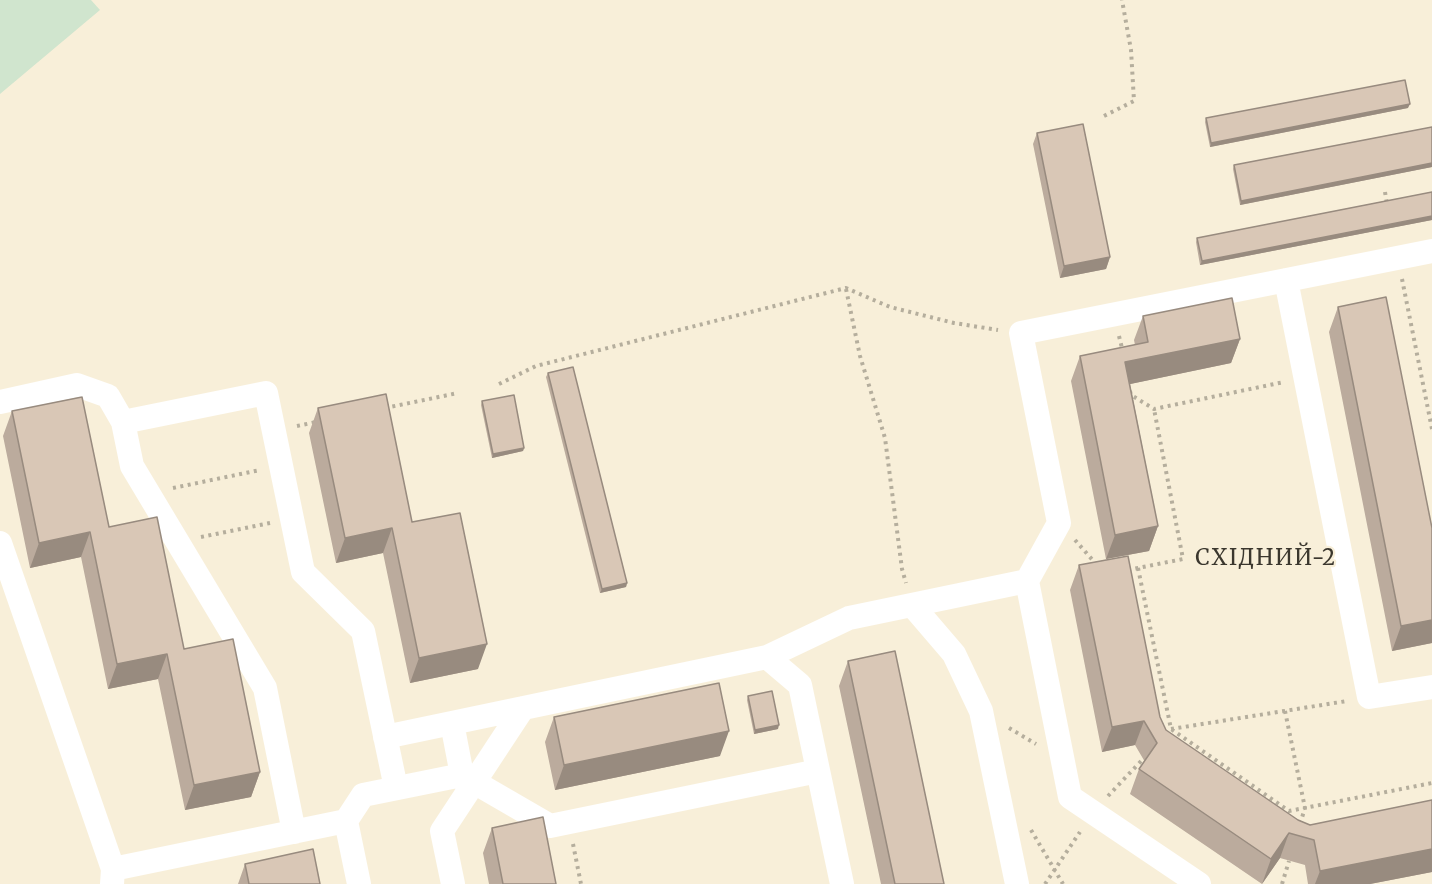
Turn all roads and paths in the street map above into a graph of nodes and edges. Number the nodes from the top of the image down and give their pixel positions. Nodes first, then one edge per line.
1 (1122, 0) edge
2 (1104, 116) dead end
3 (1385, 192) dead end
4 (1388, 204) edge
5 (1432, 250) edge
6 (1398, 257) junction
7 (1286, 280) junction
8 (846, 288) junction
9 (1115, 314) junction
10 (1021, 333) junction
11 (1124, 359) edge
12 (1305, 378) junction
13 (500, 384) dead end
14 (1129, 384) edge
15 (458, 393) dead end
16 (0, 402) edge
17 (377, 409) edge
18 (1154, 409) junction
19 (320, 421) edge
20 (123, 422) junction
21 (1432, 429) edge
22 (274, 431) junction
23 (281, 465) junction
24 (148, 493) junction
25 (292, 518) junction
26 (1059, 523) junction
27 (177, 542) junction
28 (0, 543) edge
29 (1098, 566) edge
30 (1138, 568) junction
31 (1127, 570) edge
32 (1027, 581) junction
33 (912, 605) junction
34 (767, 657) junction
35 (1432, 687) edge
36 (1368, 698) junction
37 (523, 708) junction
38 (981, 711) junction
39 (1285, 711) junction
40 (452, 723) junction
41 (1171, 729) junction
42 (1165, 735) edge
43 (385, 736) junction
44 (1143, 759) edge
45 (1062, 760) junction
46 (818, 771) junction
47 (474, 782) junction
48 (1432, 783) edge
49 (396, 788) junction
50 (1305, 808) junction
51 (1092, 813) junction
52 (346, 821) junction
53 (568, 822) junction
54 (1299, 827) edge
55 (294, 832) junction
56 (1289, 861) edge
57 (1055, 869) junction
58 (112, 877) edge
59 (359, 884) edge
60 (453, 884) edge
61 (581, 884) edge
62 (842, 884) edge
63 (1017, 884) edge
64 (1045, 884) edge
65 (1063, 884) edge
66 (1199, 884) edge
67 (1282, 884) edge

1 - 2 path
3 - 4 path
5 - 6 lane
6 - 7 lane
6 - 21 path
7 - 9 lane
7 - 12 lane
8 - 10 path
8 - 13 path
8 - 33 path
9 - 10 lane
9 - 11 path
10 - 26 lane
12 - 18 path
12 - 36 lane
14 - 18 path
15 - 17 path
16 - 20 lane
18 - 30 path
19 - 22 path
20 - 22 lane
20 - 24 lane
22 - 23 lane
23 - 24 path
23 - 25 lane
24 - 27 lane
25 - 27 path
25 - 43 lane
26 - 29 path
26 - 32 lane
27 - 55 lane
28 - 58 lane
30 - 31 path
30 - 41 path
32 - 33 lane
32 - 45 lane
33 - 34 lane
33 - 38 lane
34 - 37 lane
34 - 46 lane
35 - 36 lane
36 - 39 path
37 - 40 lane
37 - 47 lane
38 - 45 path
38 - 63 lane
39 - 41 path
39 - 50 path
40 - 43 lane
40 - 49 lane
41 - 42 path
41 - 50 path
43 - 49 lane
44 - 51 path
45 - 51 lane
46 - 53 lane
46 - 62 lane
47 - 53 lane
47 - 60 lane
48 - 50 path
49 - 52 lane
50 - 54 path
51 - 57 path
51 - 66 lane
52 - 55 lane
52 - 59 lane
53 - 61 path
55 - 58 lane
56 - 67 path
57 - 64 path
57 - 65 path

